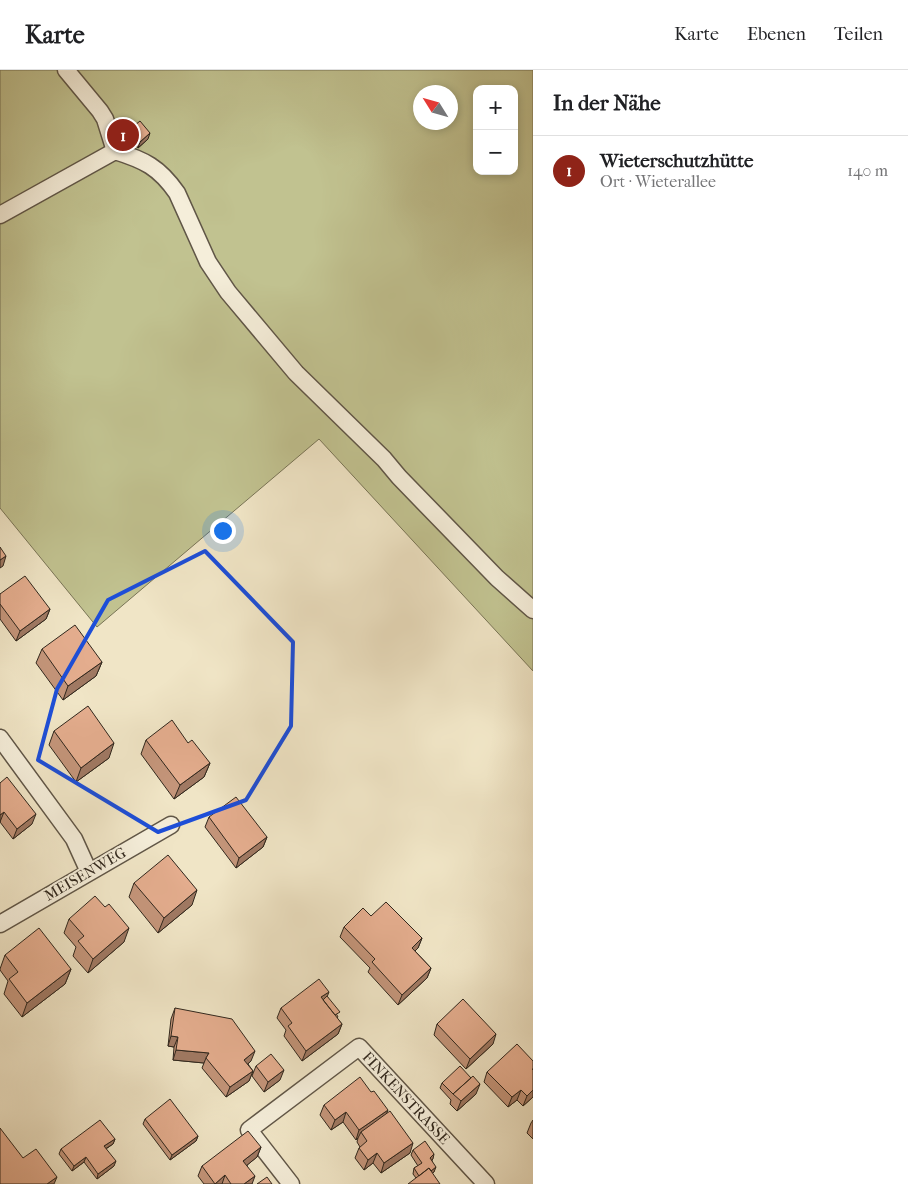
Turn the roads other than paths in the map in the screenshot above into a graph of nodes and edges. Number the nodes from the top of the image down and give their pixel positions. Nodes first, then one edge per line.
1 (66, 70) edge
2 (115, 150) junction
3 (0, 215) edge
4 (533, 610) edge
5 (0, 738) edge
6 (171, 825) dead end
7 (89, 872) junction
8 (0, 924) edge
9 (290, 1184) edge
10 (486, 1184) edge

1 - 2 street
2 - 3 street
2 - 4 street
5 - 7 street
6 - 7 street, MEISENWEG
7 - 8 street, MEISENWEG
9 - 10 street, FINKENSTRASSE

